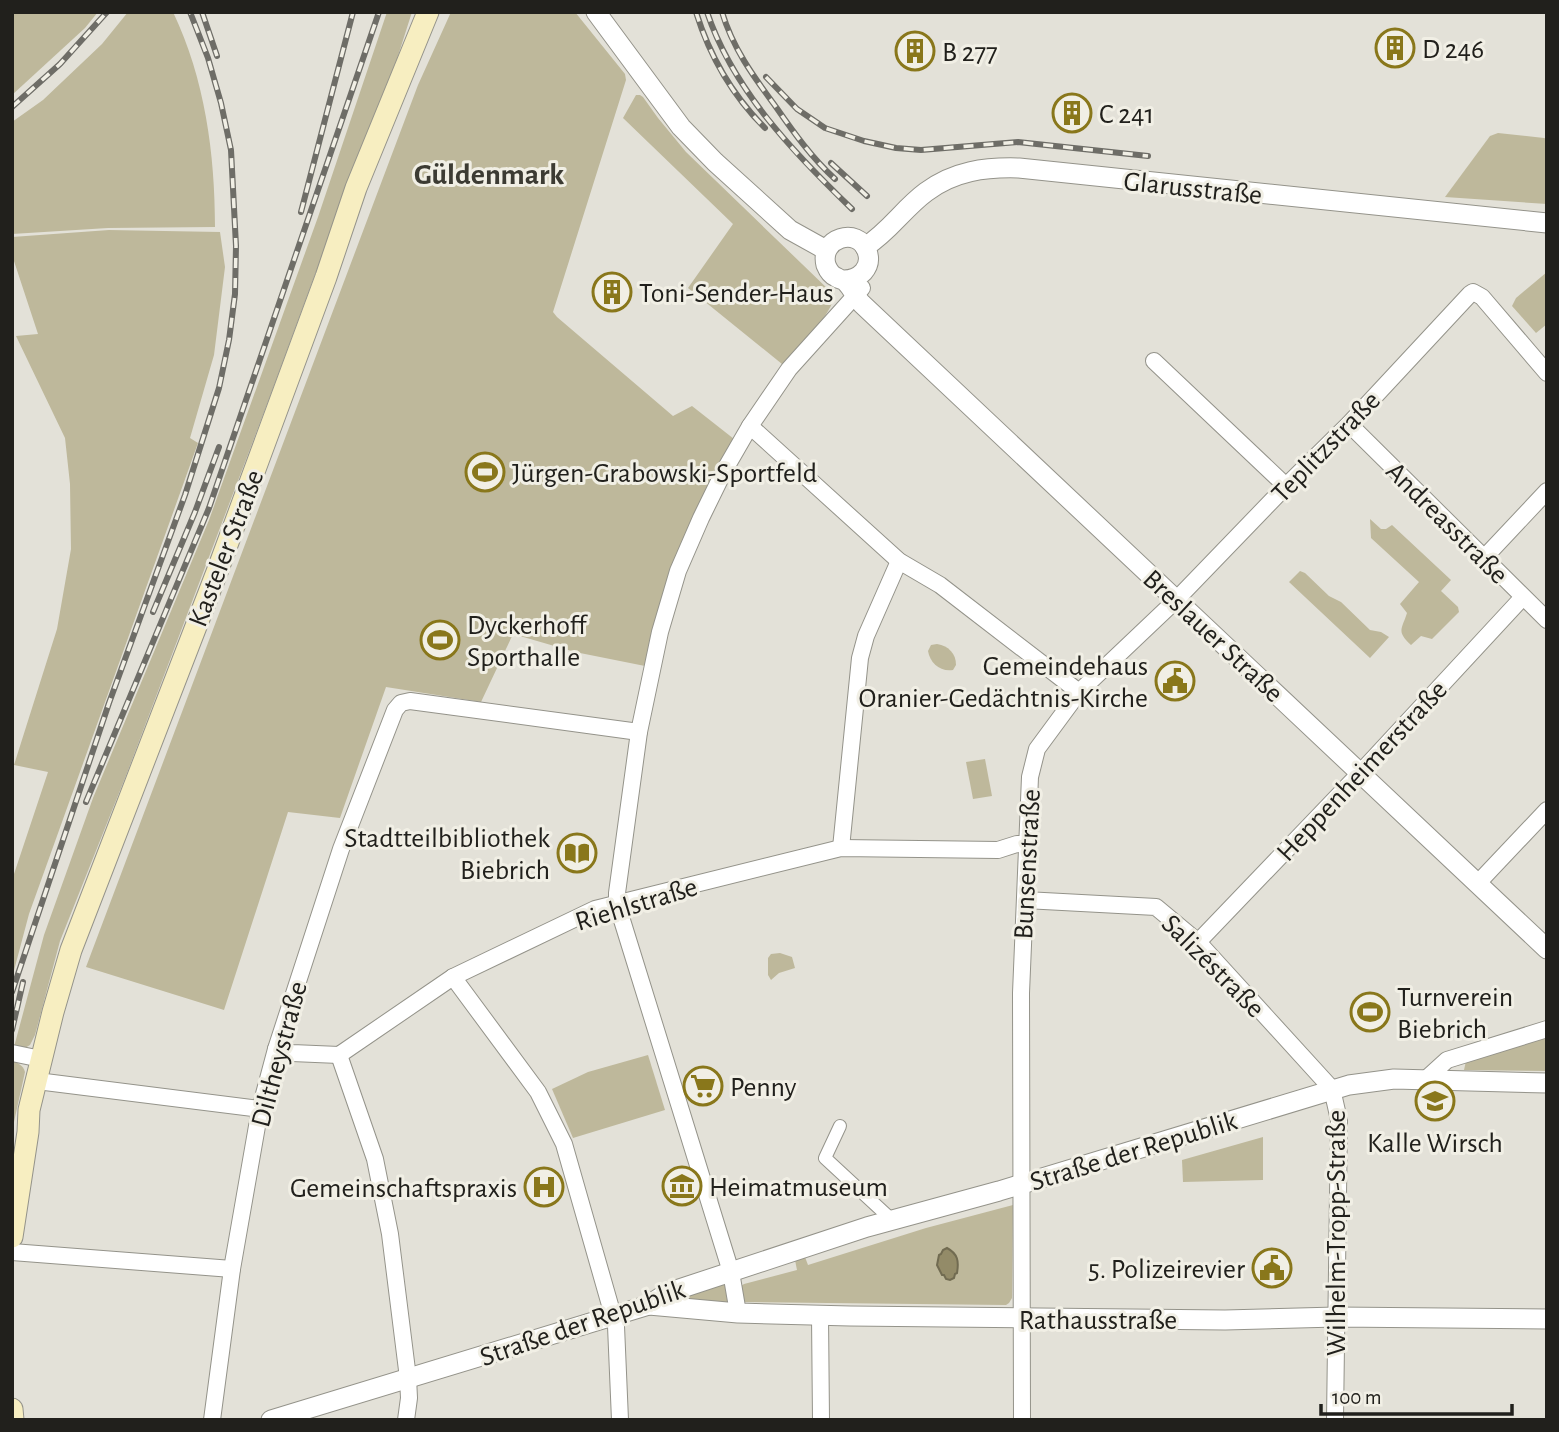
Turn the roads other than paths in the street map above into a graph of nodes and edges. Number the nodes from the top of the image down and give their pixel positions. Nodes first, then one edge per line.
1 (428, 12) edge
2 (596, 12) edge
3 (1547, 223) edge
4 (865, 247) junction
5 (827, 250) junction
6 (856, 284) junction
7 (1154, 361) dead end
8 (1547, 373) edge
9 (1349, 424) junction
10 (750, 426) junction
11 (1286, 486) junction
12 (1547, 491) edge
13 (1484, 558) junction
14 (899, 561) junction
15 (1522, 597) junction
16 (1176, 600) junction
17 (1547, 620) edge
18 (1079, 692) junction
19 (639, 732) junction
20 (1360, 773) junction
21 (1547, 810) edge
22 (1027, 844) junction
23 (841, 848) junction
24 (1477, 884) junction
25 (1025, 900) junction
26 (617, 904) junction
27 (1198, 942) junction
28 (1547, 949) edge
29 (453, 977) junction
30 (1547, 1029) edge
31 (276, 1049) junction
32 (14, 1053) edge
33 (339, 1055) junction
34 (41, 1059) junction
35 (1425, 1080) junction
36 (1547, 1083) edge
37 (36, 1084) junction
38 (1332, 1089) junction
39 (260, 1109) junction
40 (840, 1126) dead end
41 (1020, 1184) junction
42 (892, 1220) junction
43 (12, 1237) edge
44 (12, 1252) edge
45 (232, 1269) junction
46 (731, 1272) junction
47 (649, 1305) junction
48 (738, 1313) junction
49 (614, 1316) junction
50 (820, 1316) junction
51 (1336, 1317) junction
52 (1021, 1318) junction
53 (1547, 1319) edge
54 (408, 1378) junction
55 (12, 1409) edge
56 (13, 1420) edge
57 (212, 1420) edge
58 (271, 1420) edge
59 (406, 1420) edge
60 (620, 1420) edge
61 (821, 1420) edge
62 (1022, 1420) edge
63 (1335, 1420) edge

1 - 34 main road, Kasteler Straße
2 - 5 street
3 - 4 street, Glarusstraße
4 - 5 street
4 - 6 street
5 - 6 street
6 - 10 street
6 - 16 street, Breslauer Straße
7 - 11 street
8 - 9 street, Teplitzstraße
9 - 11 street, Teplitzstraße
9 - 13 street, Andreasstraße
10 - 14 street
10 - 19 street
11 - 16 street, Teplitzstraße
12 - 13 street
13 - 15 street, Andreasstraße
14 - 18 street
14 - 23 street
15 - 17 street, Andreasstraße
15 - 20 street, Heppenheimerstraße
16 - 18 street, Bunsenstraße
16 - 20 street, Breslauer Straße
18 - 22 street, Bunsenstraße
19 - 26 street
19 - 31 street, Diltheystraße
20 - 24 street, Breslauer Straße
20 - 27 street, Heppenheimerstraße
21 - 24 street
22 - 23 street, Riehlstraße
22 - 25 street, Bunsenstraße
23 - 26 street, Riehlstraße
24 - 28 street, Breslauer Straße
25 - 27 street, Salizéstraße
25 - 41 street, Bunsenstraße
26 - 29 street, Riehlstraße
26 - 46 street
27 - 38 street, Salizéstraße
29 - 33 street, Riehlstraße
29 - 49 street
30 - 35 street
31 - 33 street
31 - 39 street, Diltheystraße
32 - 34 street
33 - 54 street
34 - 37 main road, Kasteler Straße
35 - 36 street, Straße der Republik
35 - 38 street, Straße der Republik
37 - 39 street
37 - 43 main road, Kasteler Straße
38 - 41 street, Straße der Republik
38 - 51 street, Wilhelm-Tropp-Straße
39 - 45 street, Diltheystraße
40 - 42 street
41 - 42 street, Straße der Republik
41 - 52 street, Bunsenstraße
42 - 46 street, Straße der Republik
44 - 45 street
45 - 57 street, Diltheystraße
46 - 47 street, Straße der Republik
46 - 48 street
47 - 48 street, Rathausstraße
47 - 49 street, Straße der Republik
48 - 50 street, Rathausstraße
49 - 54 street, Straße der Republik
49 - 60 street
50 - 52 street, Rathausstraße
50 - 61 street
51 - 52 street, Rathausstraße
51 - 53 street, Rathausstraße
51 - 63 street, Wilhelm-Tropp-Straße
52 - 62 street, Bunsenstraße
54 - 58 street, Straße der Republik
54 - 59 street
55 - 56 main road

